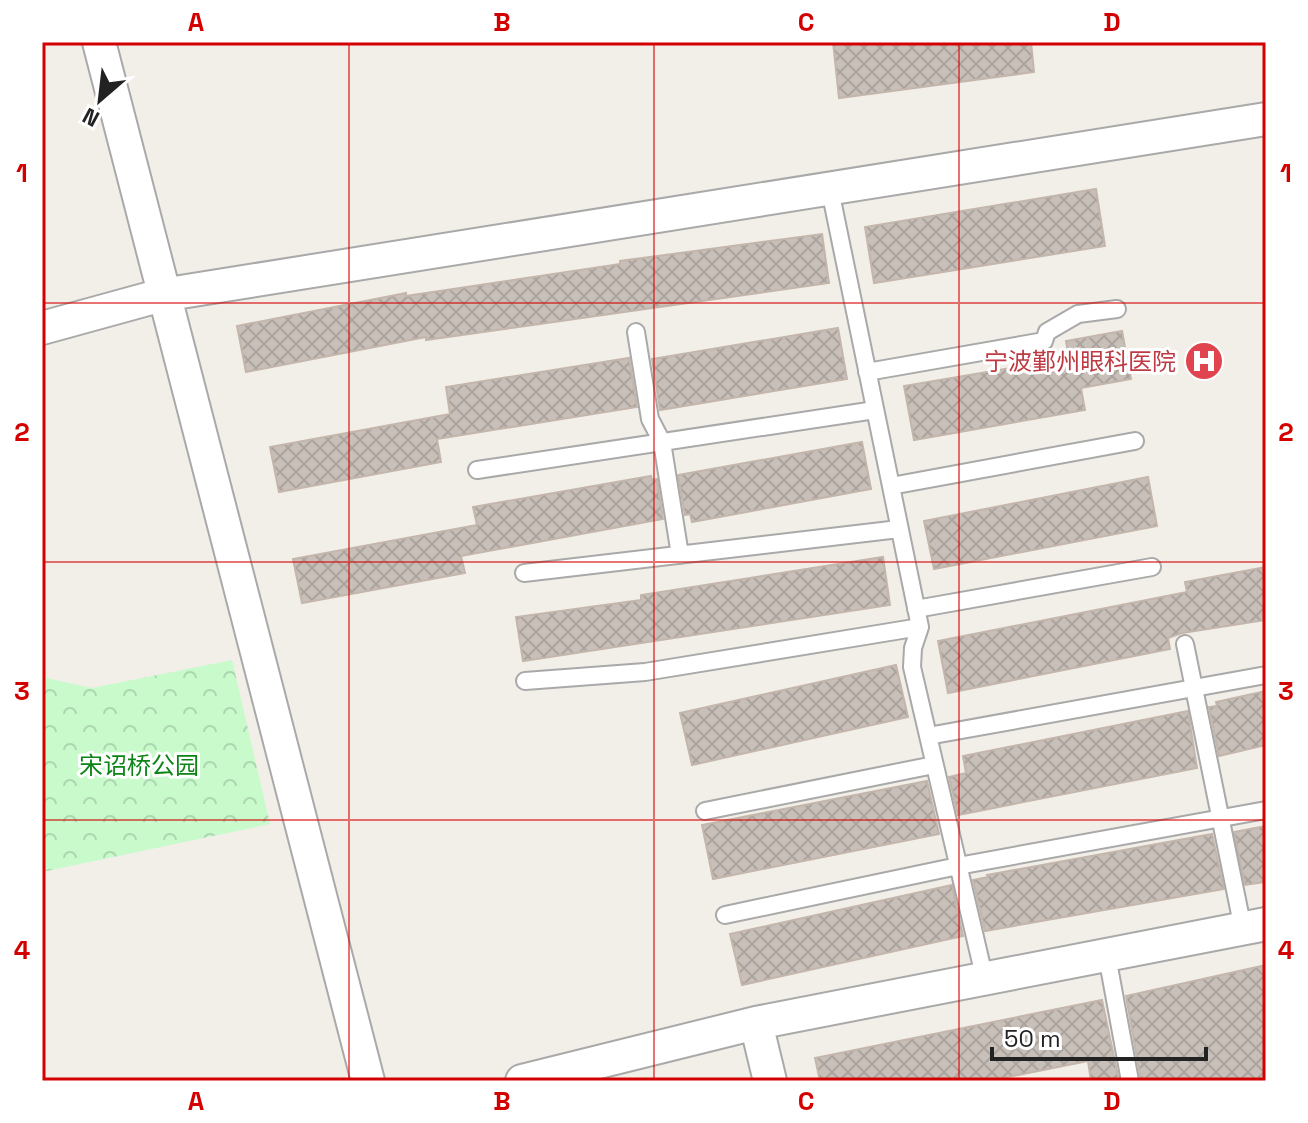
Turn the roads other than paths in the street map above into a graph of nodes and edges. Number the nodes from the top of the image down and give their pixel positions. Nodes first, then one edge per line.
1 (99, 42) edge
2 (1266, 119) edge
3 (830, 190) junction
4 (162, 295) junction
5 (1117, 309) dead end
6 (42, 328) edge
7 (636, 332) dead end
8 (867, 372) junction
9 (875, 410) junction
10 (1135, 441) dead end
11 (662, 442) junction
12 (477, 470) dead end
13 (891, 486) junction
14 (899, 529) junction
15 (680, 555) junction
16 (1152, 567) dead end
17 (524, 573) dead end
18 (916, 609) junction
19 (920, 627) junction
20 (1185, 644) dead end
21 (1266, 675) edge
22 (525, 681) dead end
23 (1194, 688) junction
24 (928, 736) junction
25 (934, 765) junction
26 (1266, 810) edge
27 (705, 811) dead end
28 (1221, 818) junction
29 (958, 866) junction
30 (725, 915) dead end
31 (1255, 926) edge
32 (1107, 956) junction
33 (985, 980) junction
34 (756, 1023) junction
35 (368, 1081) edge
36 (522, 1081) edge
37 (770, 1081) edge
38 (1130, 1081) edge

1 - 4 street
2 - 3 street
3 - 4 street
3 - 8 lane
4 - 6 street
4 - 35 street
5 - 8 lane
7 - 11 lane
8 - 9 lane
9 - 11 lane
9 - 13 lane
10 - 13 lane
11 - 12 lane
11 - 15 lane
13 - 14 lane
14 - 15 lane
14 - 18 lane
15 - 17 lane
16 - 18 lane
18 - 19 lane
19 - 22 lane
19 - 24 lane
20 - 23 lane
21 - 23 lane
23 - 24 lane
23 - 28 lane
24 - 25 lane
25 - 27 lane
25 - 29 lane
26 - 28 lane
28 - 29 lane
28 - 31 lane
29 - 30 lane
29 - 33 lane
31 - 32 street
32 - 33 street
32 - 38 lane
33 - 34 street
34 - 36 street
34 - 37 street

